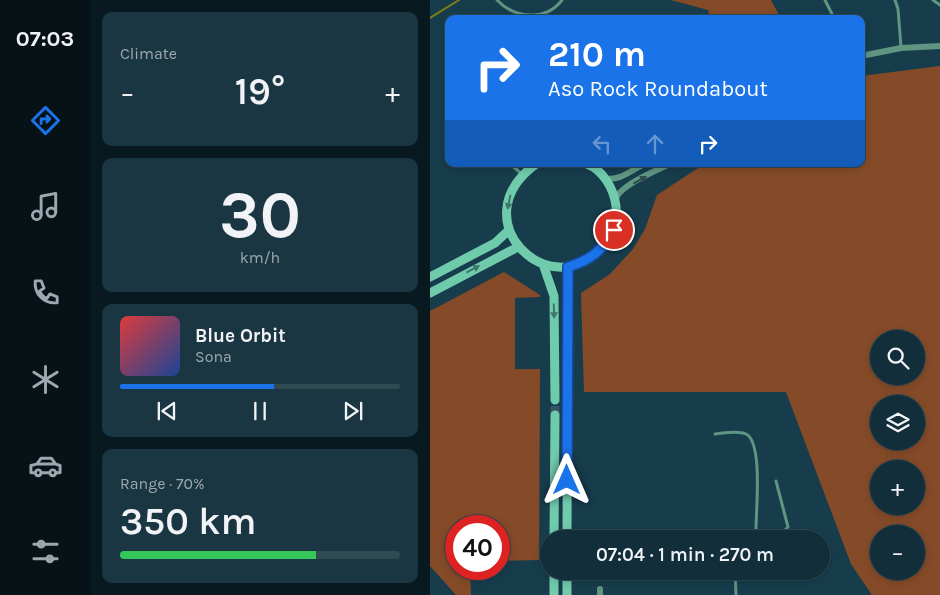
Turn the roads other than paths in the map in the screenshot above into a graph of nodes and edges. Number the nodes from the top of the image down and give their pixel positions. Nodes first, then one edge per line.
1 (497, 0) edge
2 (562, 0) edge
3 (826, 0) edge
4 (895, 0) edge
5 (934, 0) edge
6 (940, 5) edge
7 (523, 15) edge
8 (534, 15) edge
9 (833, 15) edge
10 (940, 46) edge
11 (901, 48) junction
12 (865, 55) edge
13 (514, 167) edge
14 (532, 167) edge
15 (591, 167) edge
16 (638, 167) edge
17 (663, 167) edge
18 (522, 174) junction
19 (605, 178) junction
20 (615, 200) junction
21 (509, 230) junction
22 (518, 247) junction
23 (543, 264) junction
24 (568, 267) junction
25 (430, 277) edge
26 (430, 293) edge
27 (555, 400) tunnel mouth
28 (555, 416) tunnel mouth
29 (715, 434) dead end
30 (776, 481) dead end
31 (554, 530) edge
32 (567, 530) edge
33 (755, 530) edge
34 (785, 530) edge
35 (554, 580) edge
36 (567, 580) edge
37 (735, 580) edge
38 (554, 595) edge
39 (567, 595) edge
40 (736, 595) edge

1 - 7 lane
2 - 8 lane
3 - 9 lane
4 - 11 lane
5 - 6 lane
10 - 11 street
11 - 12 street
13 - 18 lane
14 - 18 street
15 - 19 street
16 - 19 street
20 -> 17 street
18 -> 21 street
19 - 20 street
20 - 24 street
21 - 22 street
21 - 25 street
22 - 23 street
26 -> 22 street
23 - 24 street
23 -> 27 street
24 - 32 street
28 - 31 street
29 - 33 lane
30 - 34 lane
35 - 38 street
36 - 39 street
37 - 40 lane

